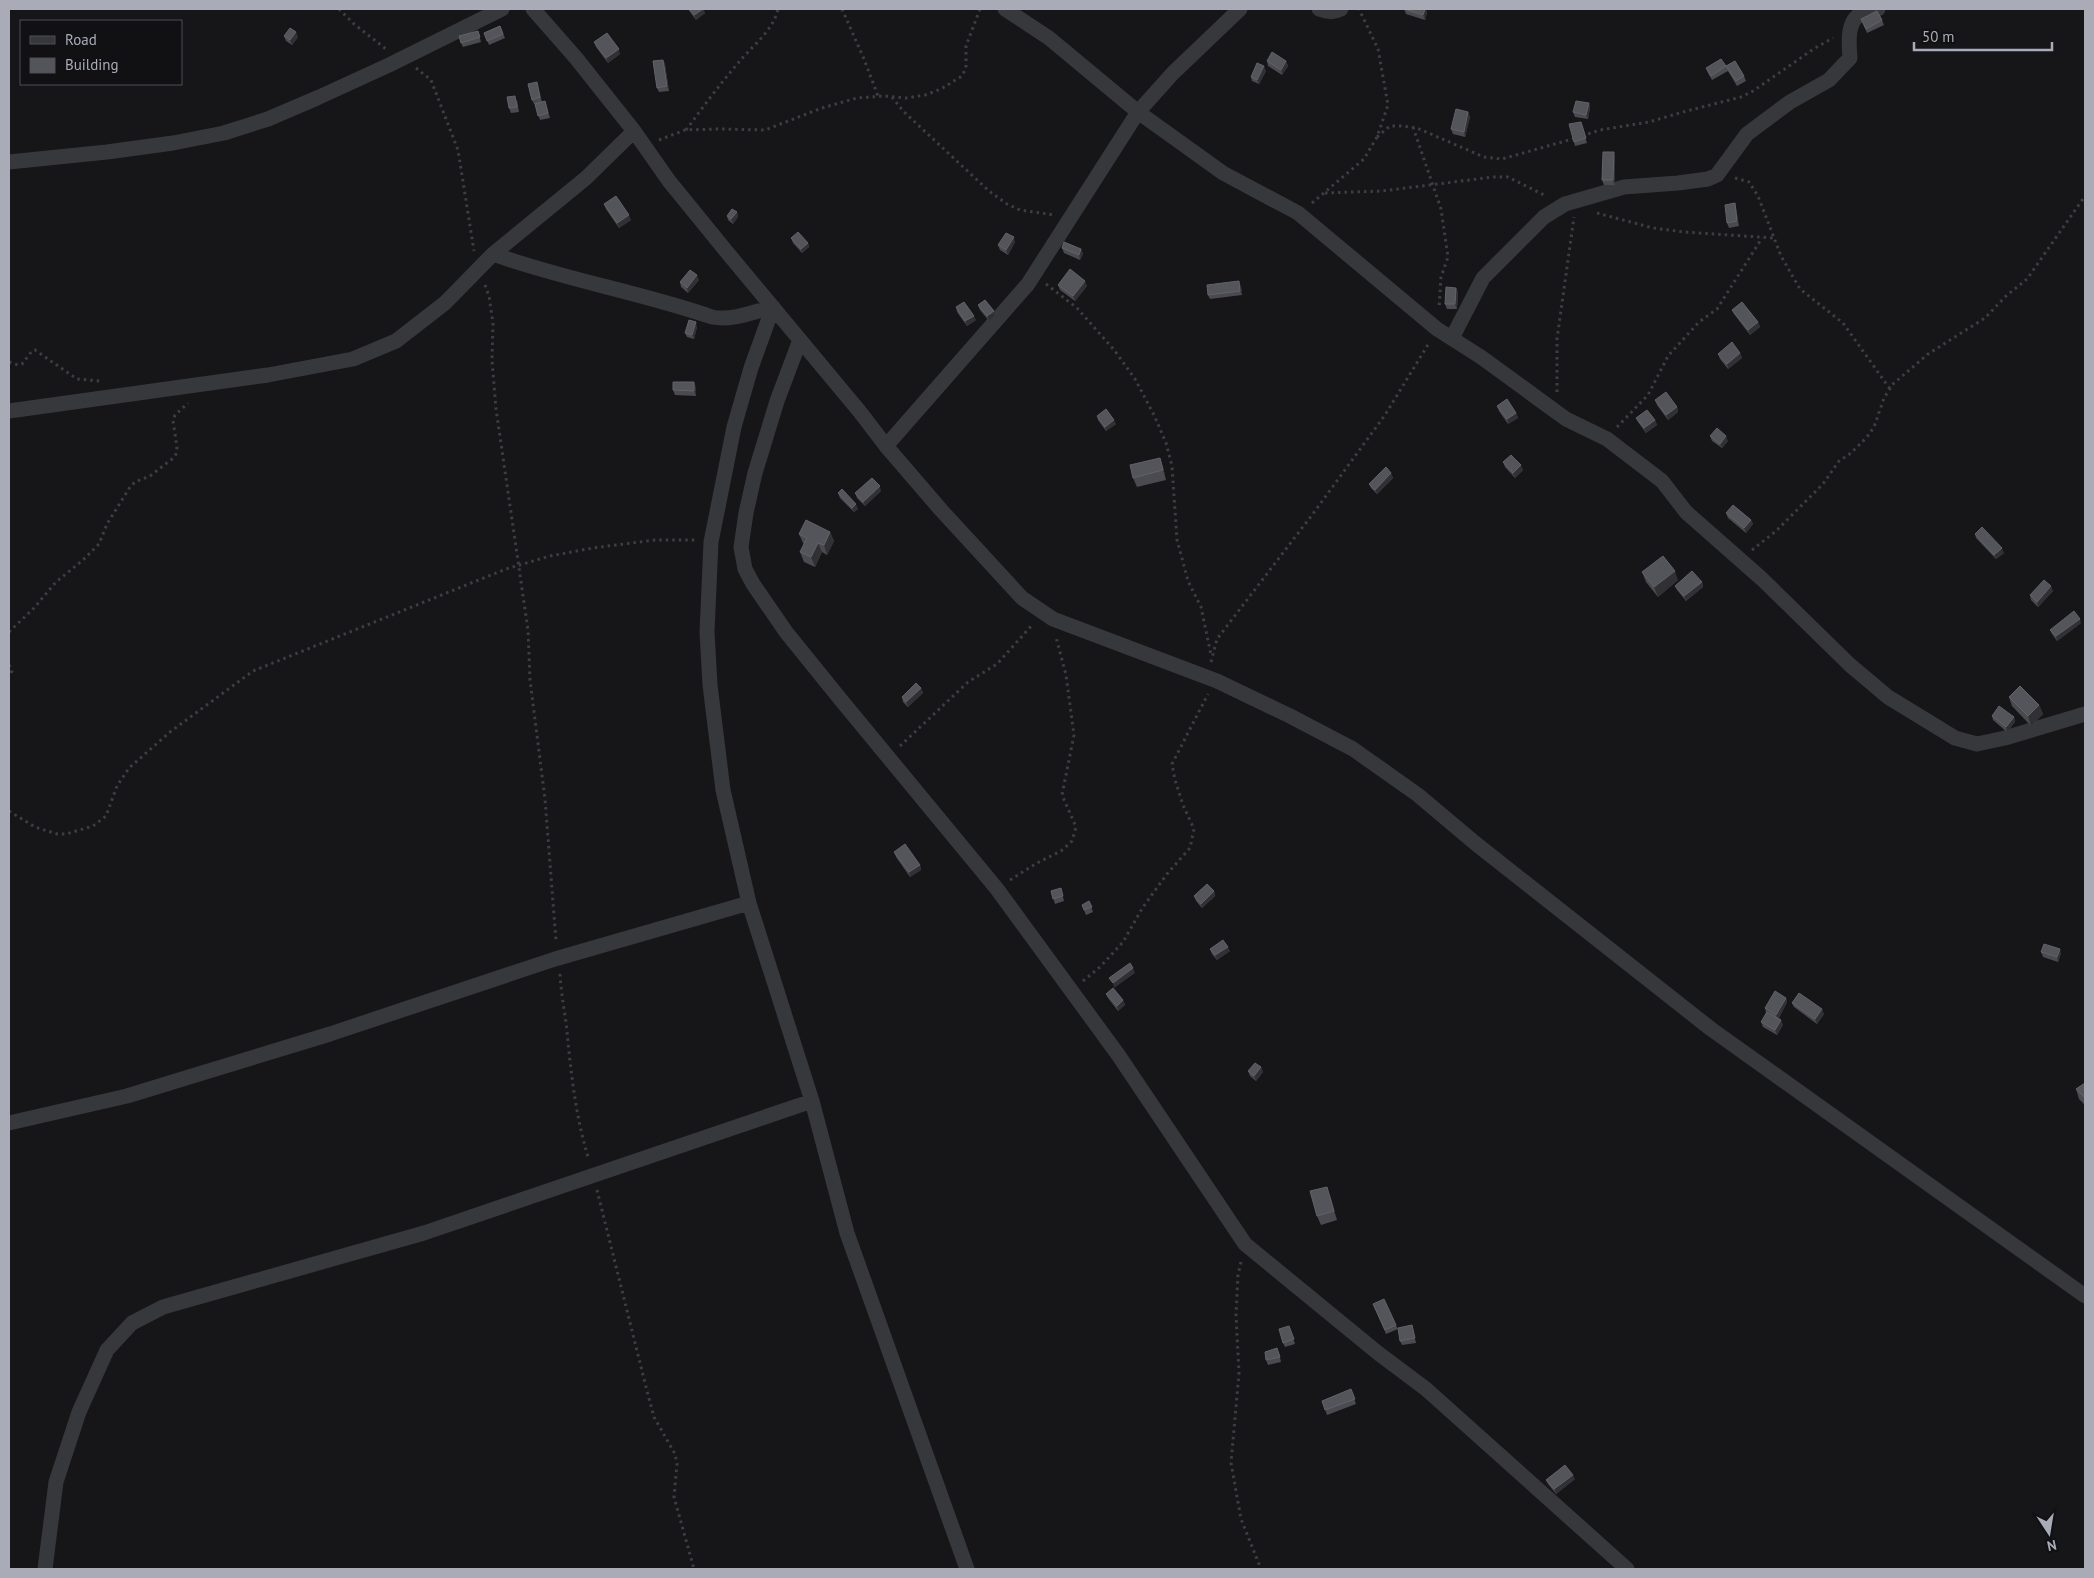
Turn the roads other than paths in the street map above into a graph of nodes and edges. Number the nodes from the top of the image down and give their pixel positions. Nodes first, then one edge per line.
1 (502, 9) edge
2 (533, 9) edge
3 (1006, 9) edge
4 (1240, 9) edge
5 (1319, 9) edge
6 (1341, 9) edge
7 (1878, 9) edge
8 (1138, 112) junction
9 (634, 131) junction
10 (9, 162) edge
11 (493, 254) junction
12 (773, 306) junction
13 (1452, 338) junction
14 (800, 340) junction
15 (9, 411) edge
16 (886, 446) junction
17 (2085, 714) edge
18 (749, 903) junction
19 (812, 1102) junction
20 (9, 1123) edge
21 (2085, 1296) edge
22 (45, 1569) edge
23 (968, 1569) edge
24 (1627, 1569) edge

1 - 10 street
2 - 9 street
3 - 8 street
4 - 8 street
5 - 6 street
7 - 13 street
8 - 13 street
8 - 16 street
9 - 11 street
9 - 12 street
11 - 12 street
11 - 15 street
12 - 14 street
12 - 18 street
13 - 17 street
14 - 16 street
14 - 24 street
16 - 21 street
18 - 19 street
18 - 20 street
19 - 22 street
19 - 23 street

